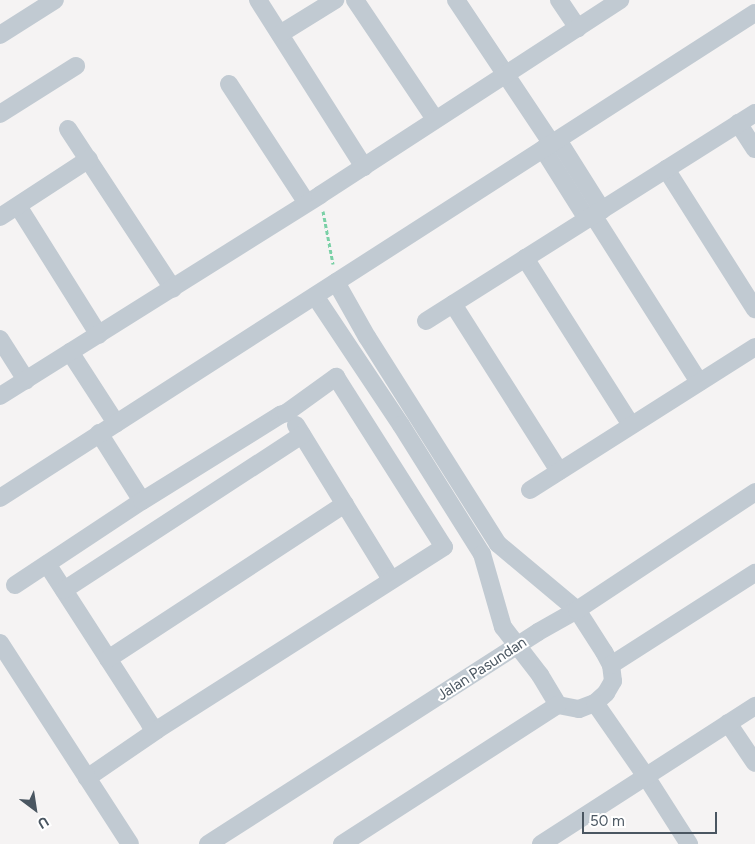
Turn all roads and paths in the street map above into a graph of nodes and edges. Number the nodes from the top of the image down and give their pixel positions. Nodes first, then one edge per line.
1 (55, 0) edge
2 (258, 0) edge
3 (335, 0) edge
4 (354, 0) edge
5 (456, 0) edge
6 (559, 0) edge
7 (620, 0) edge
8 (755, 13) edge
9 (578, 28) junction
10 (280, 34) junction
11 (0, 35) edge
12 (76, 66) dead end
13 (506, 74) junction
14 (229, 84) dead end
15 (755, 112) edge
16 (0, 114) edge
17 (435, 119) junction
18 (738, 123) junction
19 (68, 129) dead end
20 (551, 144) junction
21 (755, 149) edge
22 (89, 160) junction
23 (364, 166) junction
24 (666, 169) junction
25 (314, 199) junction
26 (18, 206) junction
27 (594, 214) junction
28 (0, 217) edge
29 (525, 258) junction
30 (336, 282) junction
31 (173, 289) junction
32 (315, 296) junction
33 (453, 304) junction
34 (755, 309) edge
35 (426, 321) dead end
36 (99, 335) junction
37 (0, 339) edge
38 (755, 347) edge
39 (70, 352) junction
40 (26, 380) junction
41 (699, 382) junction
42 (0, 396) edge
43 (286, 413) junction
44 (116, 423) junction
45 (630, 425) junction
46 (99, 433) junction
47 (302, 435) junction
48 (558, 471) junction
49 (530, 490) dead end
50 (755, 492) edge
51 (0, 498) edge
52 (142, 501) junction
53 (346, 504) junction
54 (47, 564) junction
55 (755, 573) edge
56 (387, 582) junction
57 (15, 585) dead end
58 (64, 590) junction
59 (577, 610) junction
60 (0, 643) edge
61 (517, 646) junction
62 (108, 659) junction
63 (611, 665) junction
64 (595, 703) junction
65 (558, 705) junction
66 (755, 706) edge
67 (728, 723) junction
68 (157, 730) junction
69 (755, 763) edge
70 (645, 775) junction
71 (88, 778) junction
72 (553, 841) edge
73 (130, 844) edge
74 (208, 844) edge
75 (342, 844) edge
76 (689, 844) edge

1 - 11 street
2 - 10 street
3 - 10 street
4 - 17 street
5 - 13 street
6 - 9 street
7 - 9 street
8 - 20 street
9 - 13 street
10 - 23 street
12 - 16 street
13 - 17 street
13 - 20 street
14 - 25 street
15 - 18 street
17 - 23 street
18 - 21 street
18 - 24 street
19 - 22 street
20 - 27 street
20 - 30 street
22 - 26 street
22 - 31 street
23 - 25 street
24 - 27 street
24 - 34 street
25 - 30 path
25 - 31 street
26 - 28 street
26 - 36 street
27 - 29 street
27 - 41 street
29 - 33 street
29 - 45 street
30 - 32 street
30 - 59 street
31 - 36 street
32 - 44 street
32 - 61 street
33 - 35 street
33 - 48 street
36 - 39 street
37 - 40 street
38 - 41 street
39 - 40 street
39 - 44 street
40 - 42 street
41 - 45 street
43 - 47 street
43 - 52 street
43 - 56 street
44 - 46 street
45 - 48 street
46 - 51 street
46 - 52 street
47 - 53 street
47 - 58 street
48 - 49 street
50 - 59 street, Jalan Pasundan
52 - 54 street
53 - 56 street
53 - 62 street
54 - 57 street
54 - 58 street
55 - 63 street
56 - 68 street
58 - 62 street
59 - 61 street, Jalan Pasundan
59 - 63 street
60 - 71 street
61 - 65 street
61 - 74 street, Jalan Pasundan
62 - 68 street
63 - 64 street
64 - 65 street
64 - 70 street
65 - 75 street
66 - 67 street
67 - 69 street
67 - 70 street
68 - 71 street
70 - 72 street
70 - 76 street
71 - 73 street

